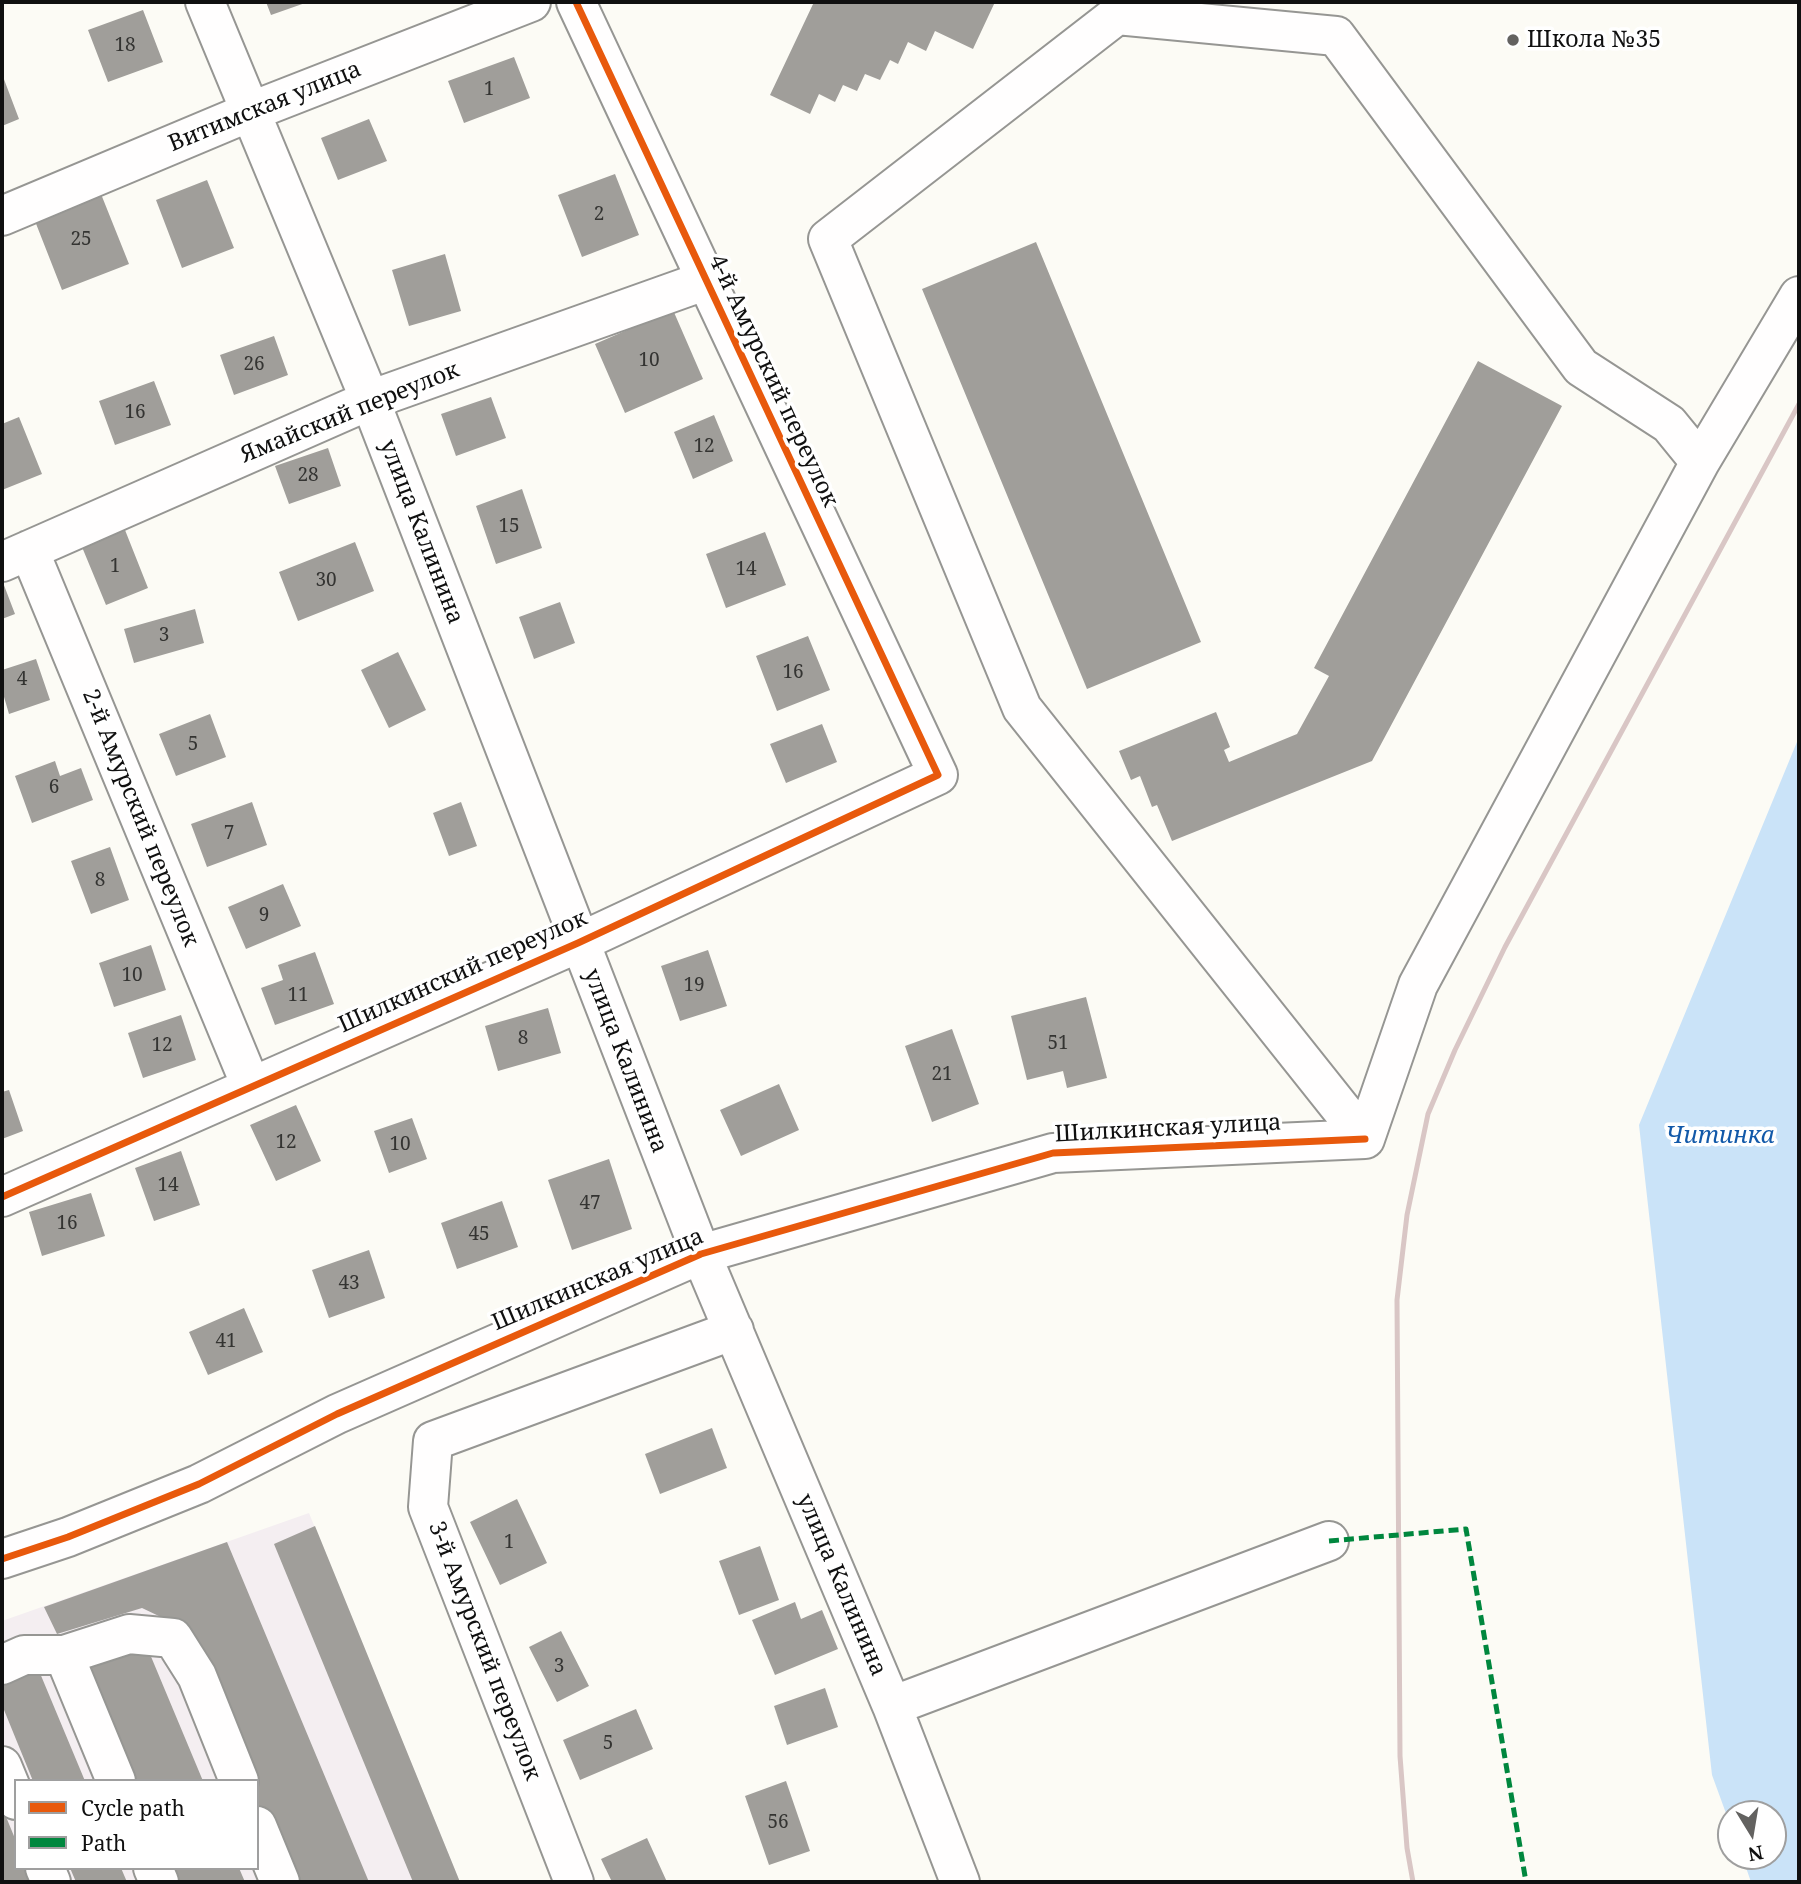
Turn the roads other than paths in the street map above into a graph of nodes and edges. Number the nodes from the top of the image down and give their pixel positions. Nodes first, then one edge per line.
1 (205, 2) edge
2 (530, 2) edge
3 (576, 2) edge
4 (252, 111) junction
5 (2, 216) edge
6 (704, 281) junction
7 (1799, 296) edge
8 (370, 400) junction
9 (1700, 462) junction
10 (15, 556) edge
11 (938, 775) joint
12 (578, 943) junction
13 (251, 1086) junction
14 (1365, 1139) junction
15 (2, 1197) edge
16 (701, 1254) junction
17 (734, 1330) junction
18 (1329, 1541) dead end
19 (2, 1559) edge
20 (64, 1655) junction
21 (2, 1665) edge
22 (892, 1706) junction
23 (2, 1766) edge
24 (115, 1779) edge
25 (238, 1779) edge
26 (14, 1795) edge
27 (259, 1831) edge
28 (280, 1882) edge
29 (574, 1882) edge
30 (960, 1882) edge

1 - 4 street, улица Калинина
2 - 4 street, Витимская улица
3 - 6 street, 4-й Амурский переулок
4 - 5 street, Витимская улица
4 - 8 street, улица Калинина
6 - 8 street, Ямайский переулок
6 - 11 street, 4-й Амурский переулок
7 - 9 street
8 - 10 street, Ямайский переулок
8 - 12 street, улица Калинина
9 - 14 street
9 - 14 street
10 - 13 street, 2-й Амурский переулок
11 - 12 street, Шилкинский переулок
12 - 13 street, Шилкинский переулок
12 - 16 street, улица Калинина
13 - 15 street, Шилкинский переулок
14 - 16 street, Шилкинская улица
16 - 17 street, улица Калинина
16 - 19 street, Шилкинская улица
17 - 22 street, улица Калинина
17 - 29 street, 3-й Амурский переулок
18 - 22 street
20 - 21 street
20 - 24 street
20 - 25 street
22 - 30 street, улица Калинина
23 - 26 street
27 - 28 street

